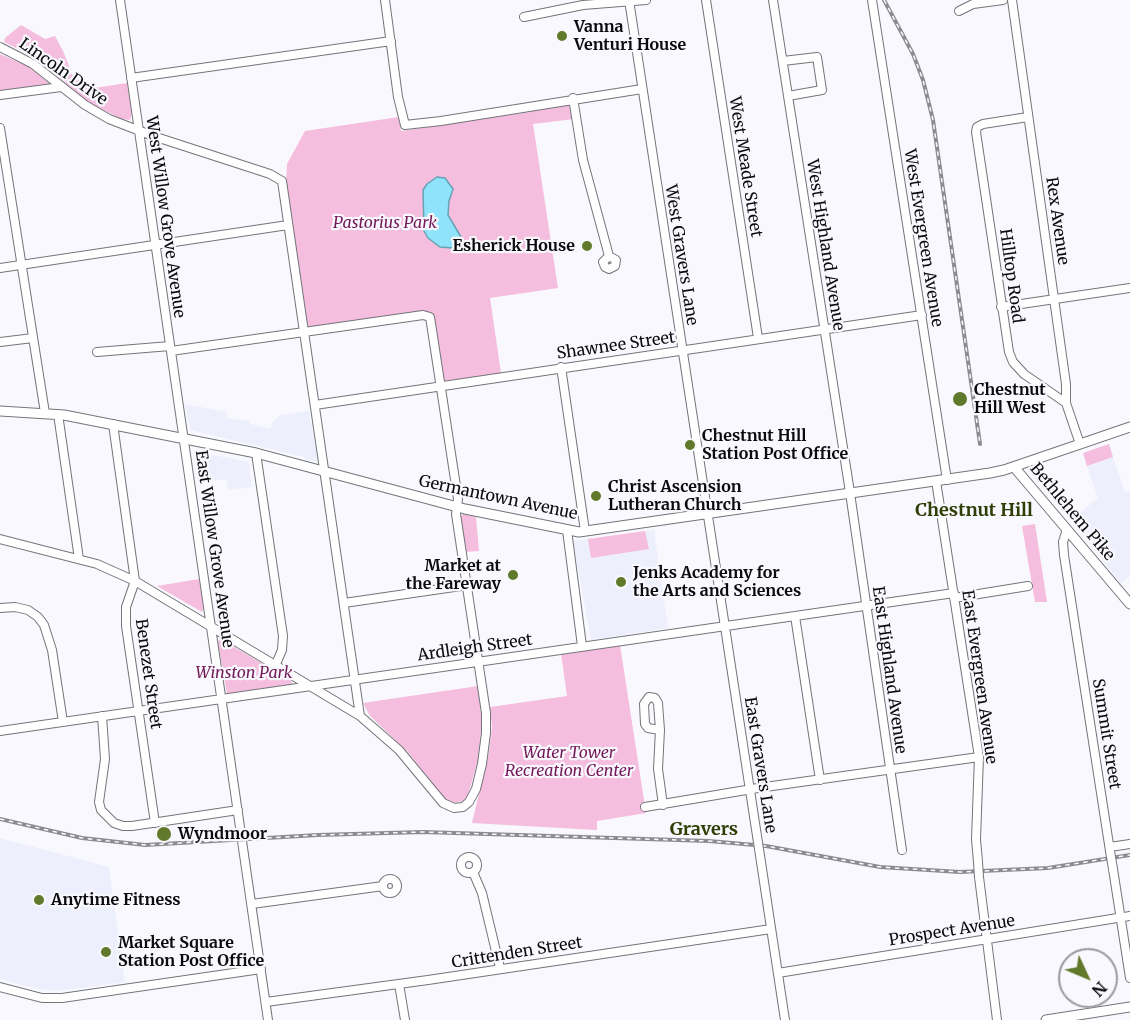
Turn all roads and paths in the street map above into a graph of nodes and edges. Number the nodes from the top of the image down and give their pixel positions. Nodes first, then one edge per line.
1 (120, 0) edge
2 (385, 0) edge
3 (646, 0) edge
4 (706, 0) edge
5 (773, 0) edge
6 (872, 0) edge
7 (1003, 0) edge
8 (1011, 0) edge
9 (629, 1) edge
10 (959, 11) dead end
11 (524, 17) dead end
12 (391, 41) junction
13 (0, 47) edge
14 (783, 62) junction
15 (131, 78) junction
16 (61, 87) junction
17 (642, 89) junction
18 (0, 95) edge
19 (788, 96) junction
20 (573, 99) junction
21 (1028, 117) junction
22 (0, 128) edge
23 (139, 131) junction
24 (288, 225) junction
25 (156, 245) junction
26 (609, 256) dead end
27 (22, 265) junction
28 (0, 268) edge
29 (1130, 288) edge
30 (1054, 299) junction
31 (1001, 307) junction
32 (922, 315) junction
33 (824, 329) junction
34 (304, 332) junction
35 (33, 338) junction
36 (758, 338) junction
37 (0, 342) edge
38 (171, 349) junction
39 (682, 350) junction
40 (97, 352) dead end
41 (561, 367) junction
42 (442, 386) junction
43 (1066, 403) junction
44 (315, 405) junction
45 (0, 411) edge
46 (45, 413) junction
47 (58, 414) junction
48 (113, 424) junction
49 (1130, 427) edge
50 (184, 438) junction
51 (1080, 444) junction
52 (256, 453) junction
53 (1014, 467) junction
54 (324, 470) junction
55 (947, 480) junction
56 (936, 481) junction
57 (850, 493) junction
58 (457, 507) junction
59 (708, 514) junction
60 (1067, 529) junction
61 (567, 530) junction
62 (585, 531) junction
63 (0, 539) edge
64 (79, 559) junction
65 (135, 581) junction
66 (468, 585) junction
67 (1028, 586) dead end
68 (954, 595) junction
69 (344, 603) junction
70 (1130, 604) edge
71 (866, 605) junction
72 (0, 608) edge
73 (795, 616) junction
74 (211, 626) junction
75 (725, 626) junction
76 (582, 646) junction
77 (479, 662) junction
78 (276, 664) junction
79 (355, 680) junction
80 (312, 685) junction
81 (222, 699) junction
82 (139, 711) junction
83 (102, 716) junction
84 (360, 716) junction
85 (63, 722) junction
86 (660, 730) dead end
87 (0, 731) edge
88 (979, 757) junction
89 (890, 769) junction
90 (820, 780) junction
91 (750, 791) junction
92 (663, 805) junction
93 (645, 807) dead end
94 (238, 810) junction
95 (155, 823) junction
96 (1130, 844) edge
97 (1110, 849) junction
98 (902, 850) dead end
99 (473, 872) dead end
100 (382, 886) dead end
101 (252, 904) junction
102 (1130, 915) edge
103 (1120, 917) junction
104 (771, 929) junction
105 (987, 939) junction
106 (261, 969) junction
107 (500, 969) junction
108 (778, 973) junction
109 (1130, 978) edge
110 (399, 984) junction
111 (0, 987) edge
112 (266, 1002) junction
113 (1130, 1006) edge
114 (268, 1020) edge
115 (405, 1020) edge
116 (785, 1020) edge
117 (997, 1020) edge
118 (1046, 1020) edge

1 - 15 street, West Willow Grove Avenue
2 - 12 street
3 - 9 street
4 - 36 street, West Meade Street
5 - 14 street, West Highland Avenue
6 - 32 street, West Evergreen Avenue
7 - 10 street
8 - 21 street, Rex Avenue
9 - 11 street
9 - 17 street, West Gravers Lane
12 - 15 street
12 - 20 street
13 - 16 street, Lincoln Drive
14 - 19 street, West Highland Avenue
14 - 19 street
15 - 23 street, West Willow Grove Avenue
16 - 18 street
16 - 23 street, Lincoln Drive
17 - 20 street
17 - 39 street, West Gravers Lane
19 - 33 street, West Highland Avenue
20 - 26 street
21 - 30 street, Rex Avenue
21 - 31 street, Hilltop Road
22 - 27 street
23 - 24 street, Lincoln Drive
23 - 25 street, West Willow Grove Avenue
24 - 25 street
24 - 34 street
25 - 27 street
25 - 38 street, West Willow Grove Avenue
27 - 28 street
27 - 35 street
29 - 30 street
30 - 31 street
30 - 43 street, Rex Avenue
31 - 43 street, Hilltop Road
32 - 33 street, Shawnee Street
32 - 55 street, West Evergreen Avenue
33 - 36 street, Shawnee Street
33 - 57 street, West Highland Avenue
34 - 38 street
34 - 42 street
34 - 44 street
35 - 37 street
35 - 46 street
36 - 39 street, Shawnee Street
38 - 40 street
38 - 50 street, West Willow Grove Avenue
39 - 41 street, Shawnee Street
39 - 59 street, West Gravers Lane
41 - 42 street, Shawnee Street
41 - 62 street
42 - 44 street, Shawnee Street
42 - 58 street
43 - 51 street, Rex Avenue
44 - 54 street
45 - 46 main road, Germantown Avenue
46 - 47 main road, Germantown Avenue
47 - 48 main road, Germantown Avenue
47 - 64 street
48 - 50 main road, Germantown Avenue
48 - 65 street, Benezet Street
49 - 51 main road, Germantown Avenue
50 - 52 main road, Germantown Avenue
50 - 74 street, East Willow Grove Avenue
51 - 53 main road, Germantown Avenue
52 - 54 main road, Germantown Avenue
52 - 78 street
53 - 55 main road, Germantown Avenue
53 - 60 main road, Bethlehem Pike
54 - 58 main road, Germantown Avenue
54 - 69 street
55 - 56 main road, Germantown Avenue
56 - 57 main road, Germantown Avenue
56 - 68 street, East Evergreen Avenue
57 - 59 main road, Germantown Avenue
57 - 71 street, East Highland Avenue
58 - 61 main road, Germantown Avenue
58 - 66 street
59 - 62 main road, Germantown Avenue
59 - 75 street, East Gravers Lane
60 - 70 main road, Bethlehem Pike
60 - 97 street, Summit Street
61 - 62 main road, Germantown Avenue
61 - 76 street
63 - 64 street
64 - 65 street
65 - 74 street
65 - 82 street, Benezet Street
66 - 69 street
66 - 77 street
67 - 68 street, Ardleigh Street
68 - 71 street, Ardleigh Street
68 - 88 street, East Evergreen Avenue
69 - 79 street
71 - 73 street, Ardleigh Street
71 - 89 street, East Highland Avenue
72 - 85 street
73 - 75 street, Ardleigh Street
73 - 90 street
74 - 78 street
74 - 81 street, East Willow Grove Avenue
75 - 76 street, Ardleigh Street
75 - 91 street, East Gravers Lane
76 - 77 street, Ardleigh Street
77 - 79 street, Ardleigh Street
77 - 84 street
78 - 80 street
79 - 80 street, Ardleigh Street
79 - 84 street
80 - 81 street, Ardleigh Street
80 - 84 street
81 - 82 street, Ardleigh Street
81 - 94 street, East Willow Grove Avenue
82 - 83 street, Ardleigh Street
82 - 95 street, Benezet Street
83 - 85 street, Ardleigh Street
83 - 95 street
85 - 87 street, Ardleigh Street
86 - 92 street
88 - 89 street
88 - 105 street, East Evergreen Avenue, bridge
89 - 90 street
89 - 98 street, East Highland Avenue
90 - 91 street
91 - 92 street
91 - 104 street, East Gravers Lane, bridge
92 - 93 street
94 - 95 street
94 - 101 street, East Willow Grove Avenue
96 - 97 street
97 - 103 street, Summit Street, bridge
99 - 107 street
100 - 101 street
101 - 106 street, East Willow Grove Avenue
102 - 103 street, Prospect Avenue
103 - 105 street, Prospect Avenue
103 - 109 street, Summit Street
104 - 107 street, Crittenden Street
104 - 108 street, East Gravers Lane
105 - 108 street, Prospect Avenue
105 - 117 street, East Evergreen Avenue
106 - 111 street
106 - 112 street, East Willow Grove Avenue
107 - 110 street, Crittenden Street
108 - 116 street, East Gravers Lane
110 - 112 street, Crittenden Street
110 - 115 street
112 - 114 street, East Willow Grove Avenue
113 - 118 main road

